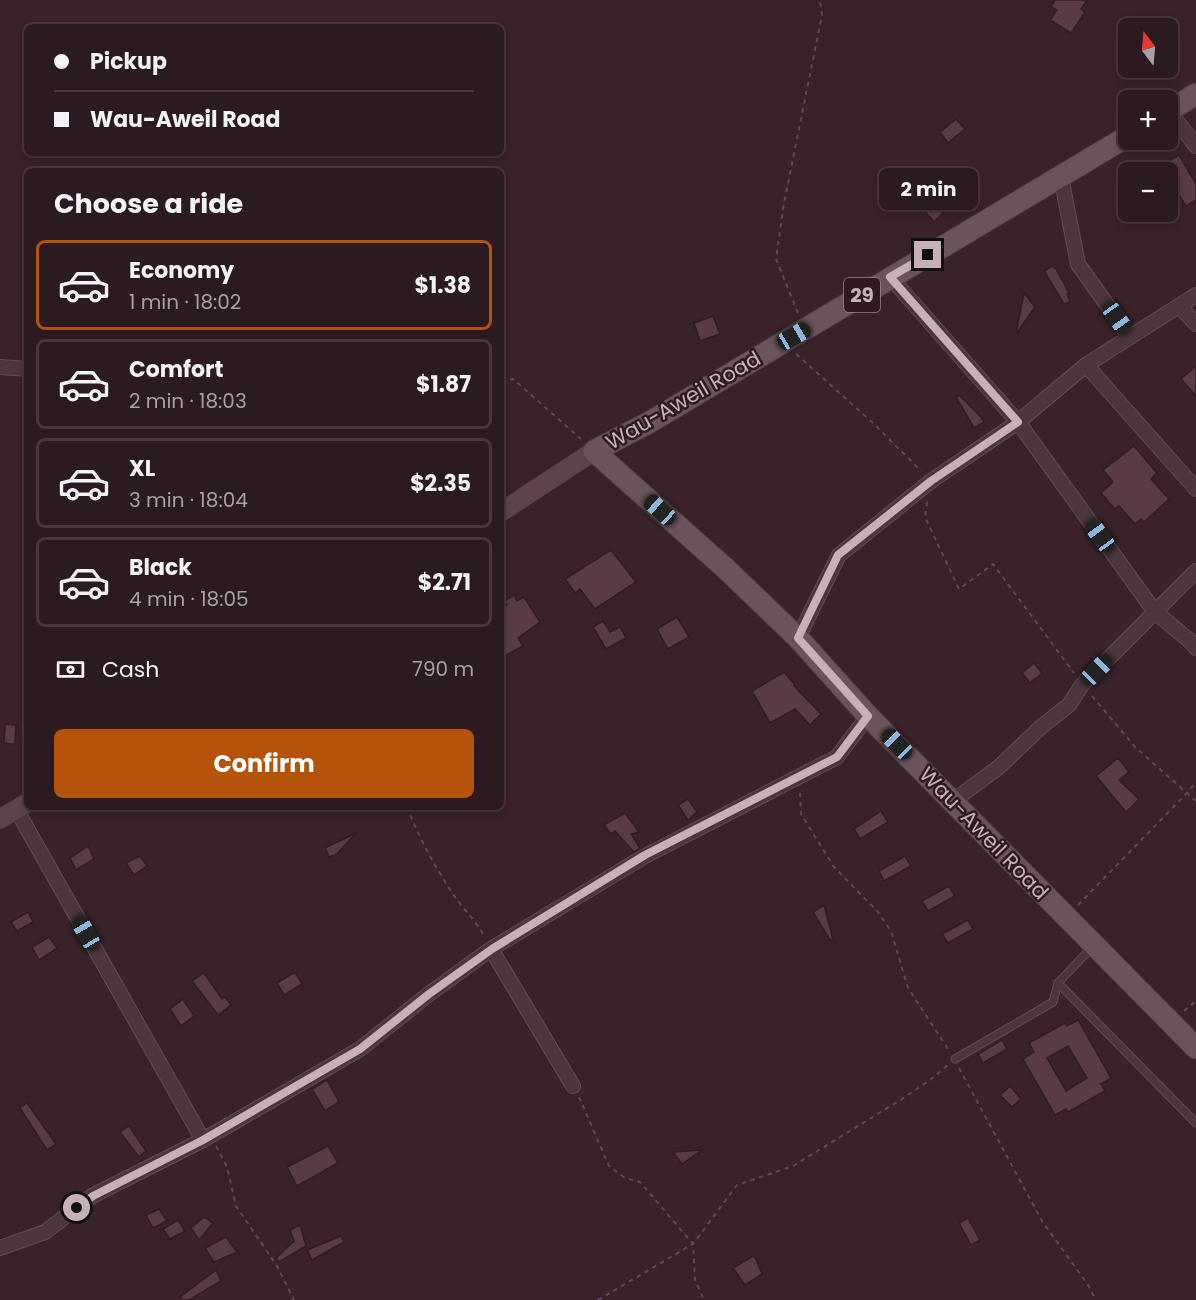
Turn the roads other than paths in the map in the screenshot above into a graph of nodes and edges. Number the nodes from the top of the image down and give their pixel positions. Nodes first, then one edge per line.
1 (1196, 94) edge
2 (1178, 105) edge
3 (1178, 124) edge
4 (1118, 142) edge
5 (1196, 146) edge
6 (1061, 177) junction
7 (890, 277) junction
8 (1196, 295) edge
9 (1179, 306) junction
10 (1196, 324) edge
11 (1130, 337) junction
12 (1086, 365) junction
13 (0, 367) edge
14 (24, 369) edge
15 (1018, 422) junction
16 (594, 451) junction
17 (1196, 489) edge
18 (504, 508) edge
19 (1196, 572) edge
20 (1155, 612) junction
21 (798, 638) junction
22 (1196, 648) edge
23 (868, 716) junction
24 (953, 801) junction
25 (21, 806) edge
26 (0, 819) edge
27 (1095, 945) junction
28 (492, 949) junction
29 (1058, 983) junction
30 (1196, 1048) edge
31 (954, 1059) road end
32 (573, 1086) road end
33 (1196, 1123) edge
34 (203, 1140) junction
35 (0, 1248) edge

1 - 2 main road
3 - 5 street
4 - 6 main road, Wau-Aweil Road / 29
6 - 7 main road, Wau-Aweil Road / 29
6 - 11 street
7 - 15 street
7 - 16 main road, Wau-Aweil Road / 29
8 - 9 street
9 - 10 street
9 - 11 street
11 - 12 street
12 - 15 street
12 - 17 street
13 - 14 street
15 - 20 street
15 - 21 street
16 - 18 street
16 - 21 main road, Wau-Aweil Road
19 - 20 street
20 - 22 street
20 - 24 street
21 - 23 main road, Wau-Aweil Road
23 - 24 main road, Wau-Aweil Road
23 - 28 street
24 - 27 main road, Wau-Aweil Road
25 - 26 street
25 - 34 street
27 - 29 lane
27 - 30 main road, Wau-Aweil Road
28 - 32 street
28 - 34 street
29 - 31 lane
29 - 33 lane
34 - 35 street

